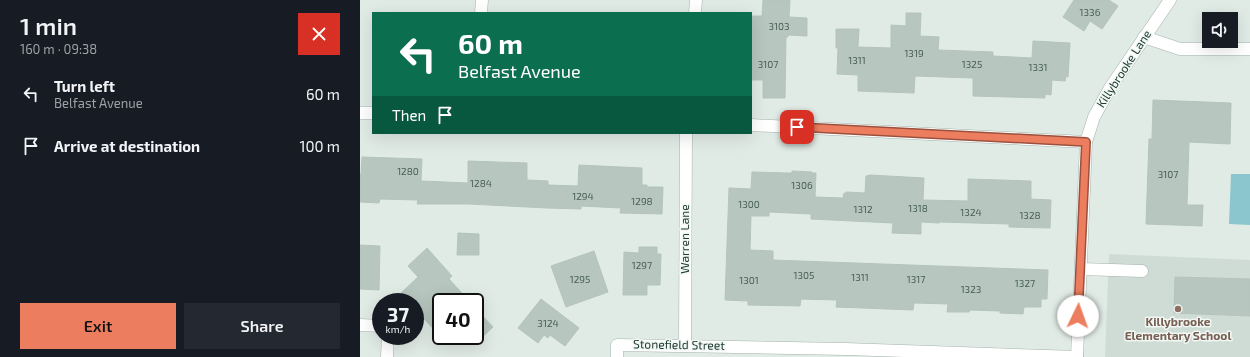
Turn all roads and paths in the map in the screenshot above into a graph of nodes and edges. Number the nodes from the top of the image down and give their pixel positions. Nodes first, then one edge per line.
1 (482, 0) edge
2 (696, 0) edge
3 (1170, 0) edge
4 (482, 12) edge
5 (695, 12) edge
6 (1144, 38) junction
7 (1250, 49) edge
8 (360, 113) edge
9 (372, 113) edge
10 (752, 125) edge
11 (686, 134) edge
12 (1086, 142) junction
13 (1081, 269) junction
14 (1142, 271) dead end
15 (360, 325) edge
16 (372, 326) edge
17 (388, 345) edge
18 (685, 345) junction
19 (846, 353) edge
20 (387, 357) edge
21 (617, 357) edge
22 (1077, 357) edge

1 - 4 street
2 - 5 street
3 - 6 street, Killybrooke Lane
6 - 7 street
6 - 12 street, Killybrooke Lane
8 - 9 street
10 - 12 street
11 - 18 street, Warren Lane
12 - 13 street, Killybrooke Lane
13 - 14 street
13 - 22 street, Killybrooke Lane
15 - 16 street
17 - 20 street
18 - 19 street, Stonefield Street
18 - 21 street, Stonefield Street
19 - 22 street, Stonefield Street

